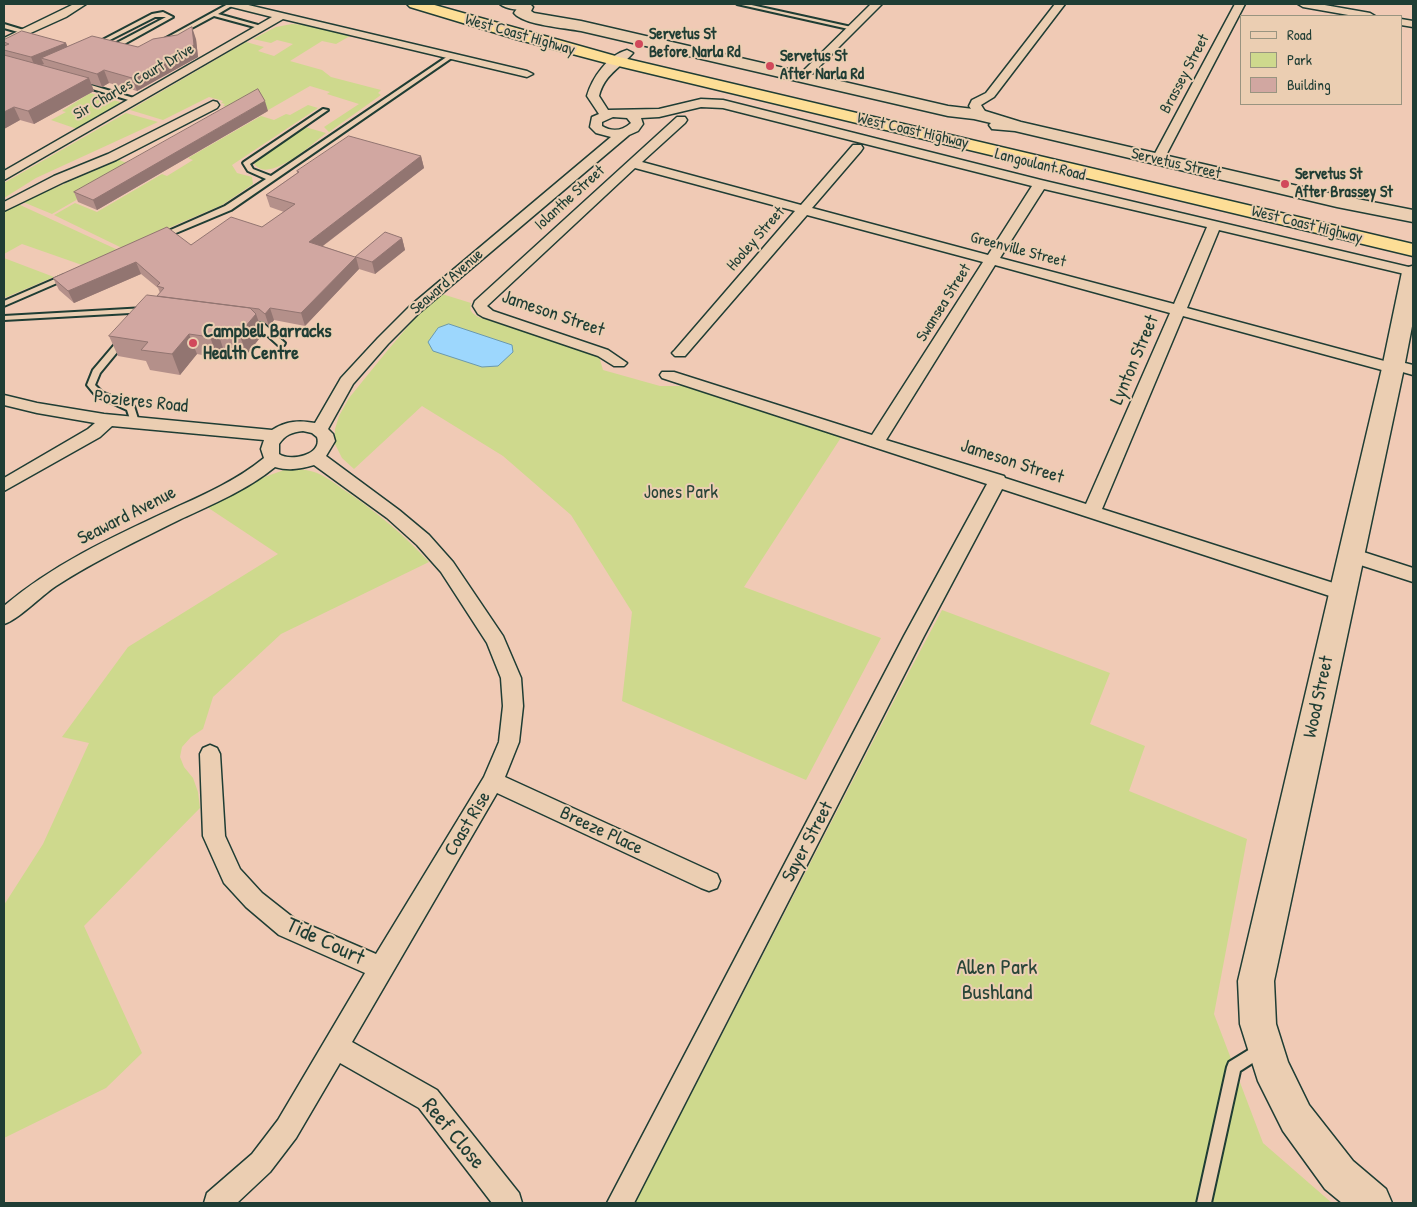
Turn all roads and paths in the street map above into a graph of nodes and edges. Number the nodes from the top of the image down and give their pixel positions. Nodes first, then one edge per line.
1 (81, 4) edge
2 (232, 4) edge
3 (415, 4) edge
4 (450, 4) edge
5 (505, 4) edge
6 (740, 4) edge
7 (877, 4) edge
8 (1060, 4) edge
9 (1240, 4) edge
10 (1303, 4) edge
11 (528, 6) edge
12 (551, 10) edge
13 (213, 14) junction
14 (1364, 15) edge
15 (281, 16) junction
16 (138, 23) junction
17 (197, 23) junction
18 (4, 26) edge
19 (262, 26) junction
20 (581, 26) junction
21 (153, 27) junction
22 (853, 28) junction
23 (161, 29) dead end
24 (169, 31) dead end
25 (25, 32) junction
26 (177, 33) junction
27 (194, 34) edge
28 (4, 42) edge
29 (96, 45) junction
30 (172, 45) edge
31 (86, 50) edge
32 (451, 56) junction
33 (620, 71) junction
34 (527, 74) dead end
35 (804, 78) junction
36 (72, 82) edge
37 (135, 100) junction
38 (213, 104) dead end
39 (325, 110) dead end
40 (948, 110) junction
41 (605, 115) junction
42 (982, 116) junction
43 (629, 118) junction
44 (681, 120) dead end
45 (1015, 126) junction
46 (605, 132) junction
47 (624, 133) junction
48 (857, 148) dead end
49 (597, 154) junction
50 (1158, 159) junction
51 (634, 164) junction
52 (4, 176) edge
53 (271, 178) junction
54 (1040, 184) junction
55 (1337, 201) junction
56 (4, 208) edge
57 (805, 210) junction
58 (1413, 216) edge
59 (1413, 221) edge
60 (1215, 225) junction
61 (1413, 240) edge
62 (150, 241) edge
63 (991, 261) junction
64 (1413, 265) edge
65 (73, 274) edge
66 (482, 301) joint
67 (4, 304) edge
68 (156, 311) edge
69 (1178, 311) junction
70 (4, 318) edge
71 (241, 323) edge
72 (131, 330) edge
73 (281, 343) dead end
74 (680, 353) dead end
75 (619, 363) dead end
76 (1400, 368) edge
77 (668, 374) dead end
78 (4, 400) edge
79 (110, 419) junction
80 (135, 422) junction
81 (320, 429) junction
82 (275, 436) junction
83 (877, 441) junction
84 (315, 457) junction
85 (273, 459) junction
86 (998, 480) junction
87 (4, 485) edge
88 (1092, 511) junction
89 (1351, 555) junction
90 (1413, 575) edge
91 (1342, 593) junction
92 (4, 617) edge
93 (210, 754) dead end
94 (494, 781) junction
95 (709, 881) dead end
96 (381, 968) junction
97 (336, 1047) junction
98 (1265, 1047) junction
99 (217, 1203) edge
100 (509, 1203) edge
101 (620, 1203) edge
102 (1204, 1203) edge
103 (1372, 1203) edge

1 - 25 street
2 - 13 lane
2 - 15 street
3 - 33 highway, West Coast Highway
4 - 33 highway, West Coast Highway
5 - 11 street, Servetus Street
6 - 22 lane
7 - 22 street
8 - 42 street
9 - 50 street, Brassey Street
10 - 14 street
11 - 12 street, Servetus Street
11 - 20 street, Servetus Street
12 - 20 street, Servetus Street
13 - 17 lane
13 - 19 lane
15 - 19 street, Sir Charles Court Drive
15 - 32 street
16 - 21 lane
16 - 21 lane
16 - 29 lane
17 - 26 lane
17 - 27 lane
18 - 25 lane
19 - 37 street, Sir Charles Court Drive
20 - 35 street, Servetus Street
21 - 23 lane
21 - 29 lane
22 - 35 street
24 - 26 lane
25 - 28 street
26 - 30 lane
29 - 31 lane
32 - 34 street
32 - 53 lane
33 - 41 street
33 - 43 street
33 - 61 highway, West Coast Highway
33 - 64 highway, West Coast Highway
35 - 40 street, Servetus Street
36 - 37 lane
37 - 52 street, Sir Charles Court Drive
38 - 56 street
39 - 53 lane
40 - 42 street, Servetus Street
40 - 45 street, Servetus Street
41 - 43 street
41 - 46 street
42 - 45 street, Servetus Street
43 - 47 street
43 - 54 street, Langoulant Road
44 - 51 street, Iolanthe Street
45 - 50 street, Servetus Street
46 - 47 street
46 - 49 street, Seaward Avenue
47 - 49 street, Seaward Avenue
48 - 57 street, Hooley Street
49 - 81 street, Seaward Avenue
50 - 55 street, Servetus Street
51 - 57 street, Greenville Street
51 - 66 street, Iolanthe Street
53 - 62 lane
54 - 60 street, Langoulant Road
54 - 63 street, Swansea Street
55 - 58 street, Servetus Street
55 - 59 street, Servetus Street
57 - 63 street, Greenville Street
57 - 74 street, Hooley Street
60 - 64 street, Langoulant Road
60 - 69 street, Lynton Street
63 - 69 street, Greenville Street
63 - 83 street, Swansea Street
64 - 76 street, Wood Street
65 - 67 lane
66 - 75 street, Jameson Street
68 - 70 lane
69 - 76 street, Greenville Street
69 - 88 street, Lynton Street
71 - 73 lane
72 - 80 lane
76 - 89 street, Wood Street
77 - 83 street, Jameson Street
78 - 79 street, Pozieres Road
79 - 80 street, Pozieres Road
79 - 87 street
80 - 82 street, Pozieres Road
81 - 82 street
81 - 84 street
82 - 85 street
83 - 86 street, Jameson Street
84 - 85 street
84 - 94 street, Coast Rise
85 - 92 street, Seaward Avenue
86 - 88 street, Jameson Street
86 - 101 street, Sayer Street
88 - 91 street, Jameson Street
89 - 90 street
89 - 91 street, Wood Street
91 - 98 street, Wood Street
93 - 96 street, Tide Court
94 - 95 street, Breeze Place
94 - 96 street, Coast Rise
96 - 97 street, Coast Rise
97 - 99 street, Coast Rise
97 - 100 street, Reef Close
98 - 102 lane
98 - 103 street, Wood Street

